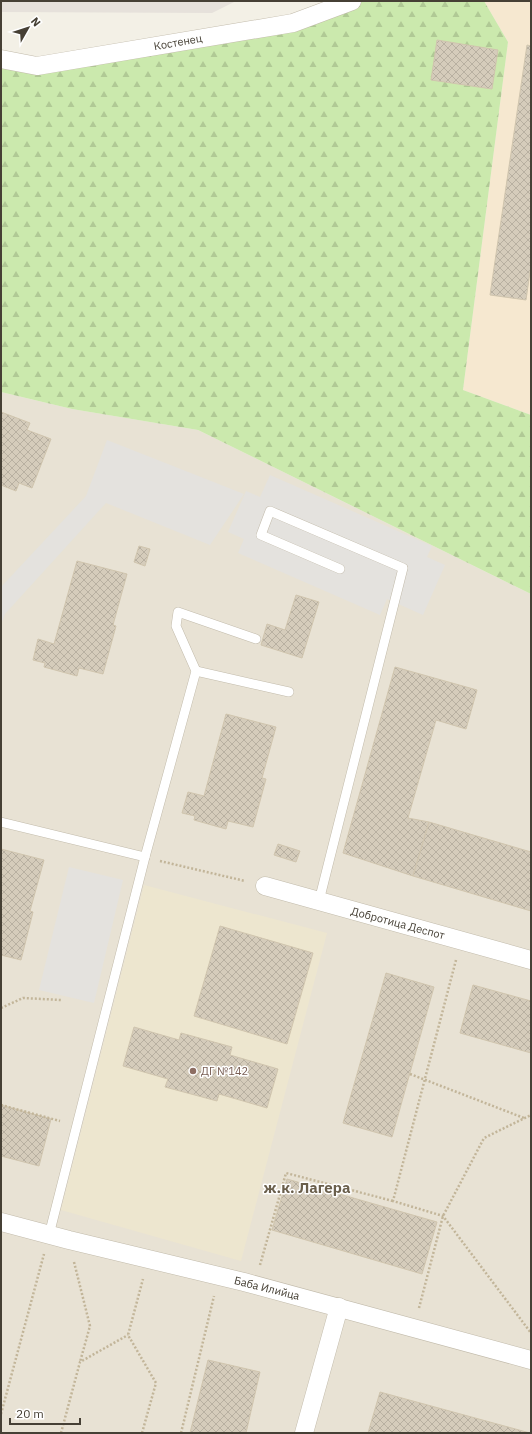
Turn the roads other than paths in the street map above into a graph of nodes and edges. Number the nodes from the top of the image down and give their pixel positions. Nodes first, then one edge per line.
1 (352, 1) edge
2 (1, 59) edge
3 (340, 569) dead end
4 (256, 639) dead end
5 (196, 671) junction
6 (289, 692) dead end
7 (1, 822) edge
8 (145, 857) junction
9 (265, 886) road end
10 (319, 901) junction
11 (531, 960) edge
12 (1, 1222) edge
13 (49, 1235) junction
14 (339, 1307) junction
15 (531, 1360) edge
16 (304, 1433) edge

1 - 2 street, Костенец
3 - 10 lane
4 - 5 lane
5 - 6 lane
5 - 8 lane
7 - 8 lane
8 - 13 lane
9 - 10 street, Добротица Деспот
10 - 11 street, Добротица Деспот
12 - 13 street, Баба Илийца
13 - 14 street, Баба Илийца
14 - 15 street, Баба Илийца
14 - 16 street

